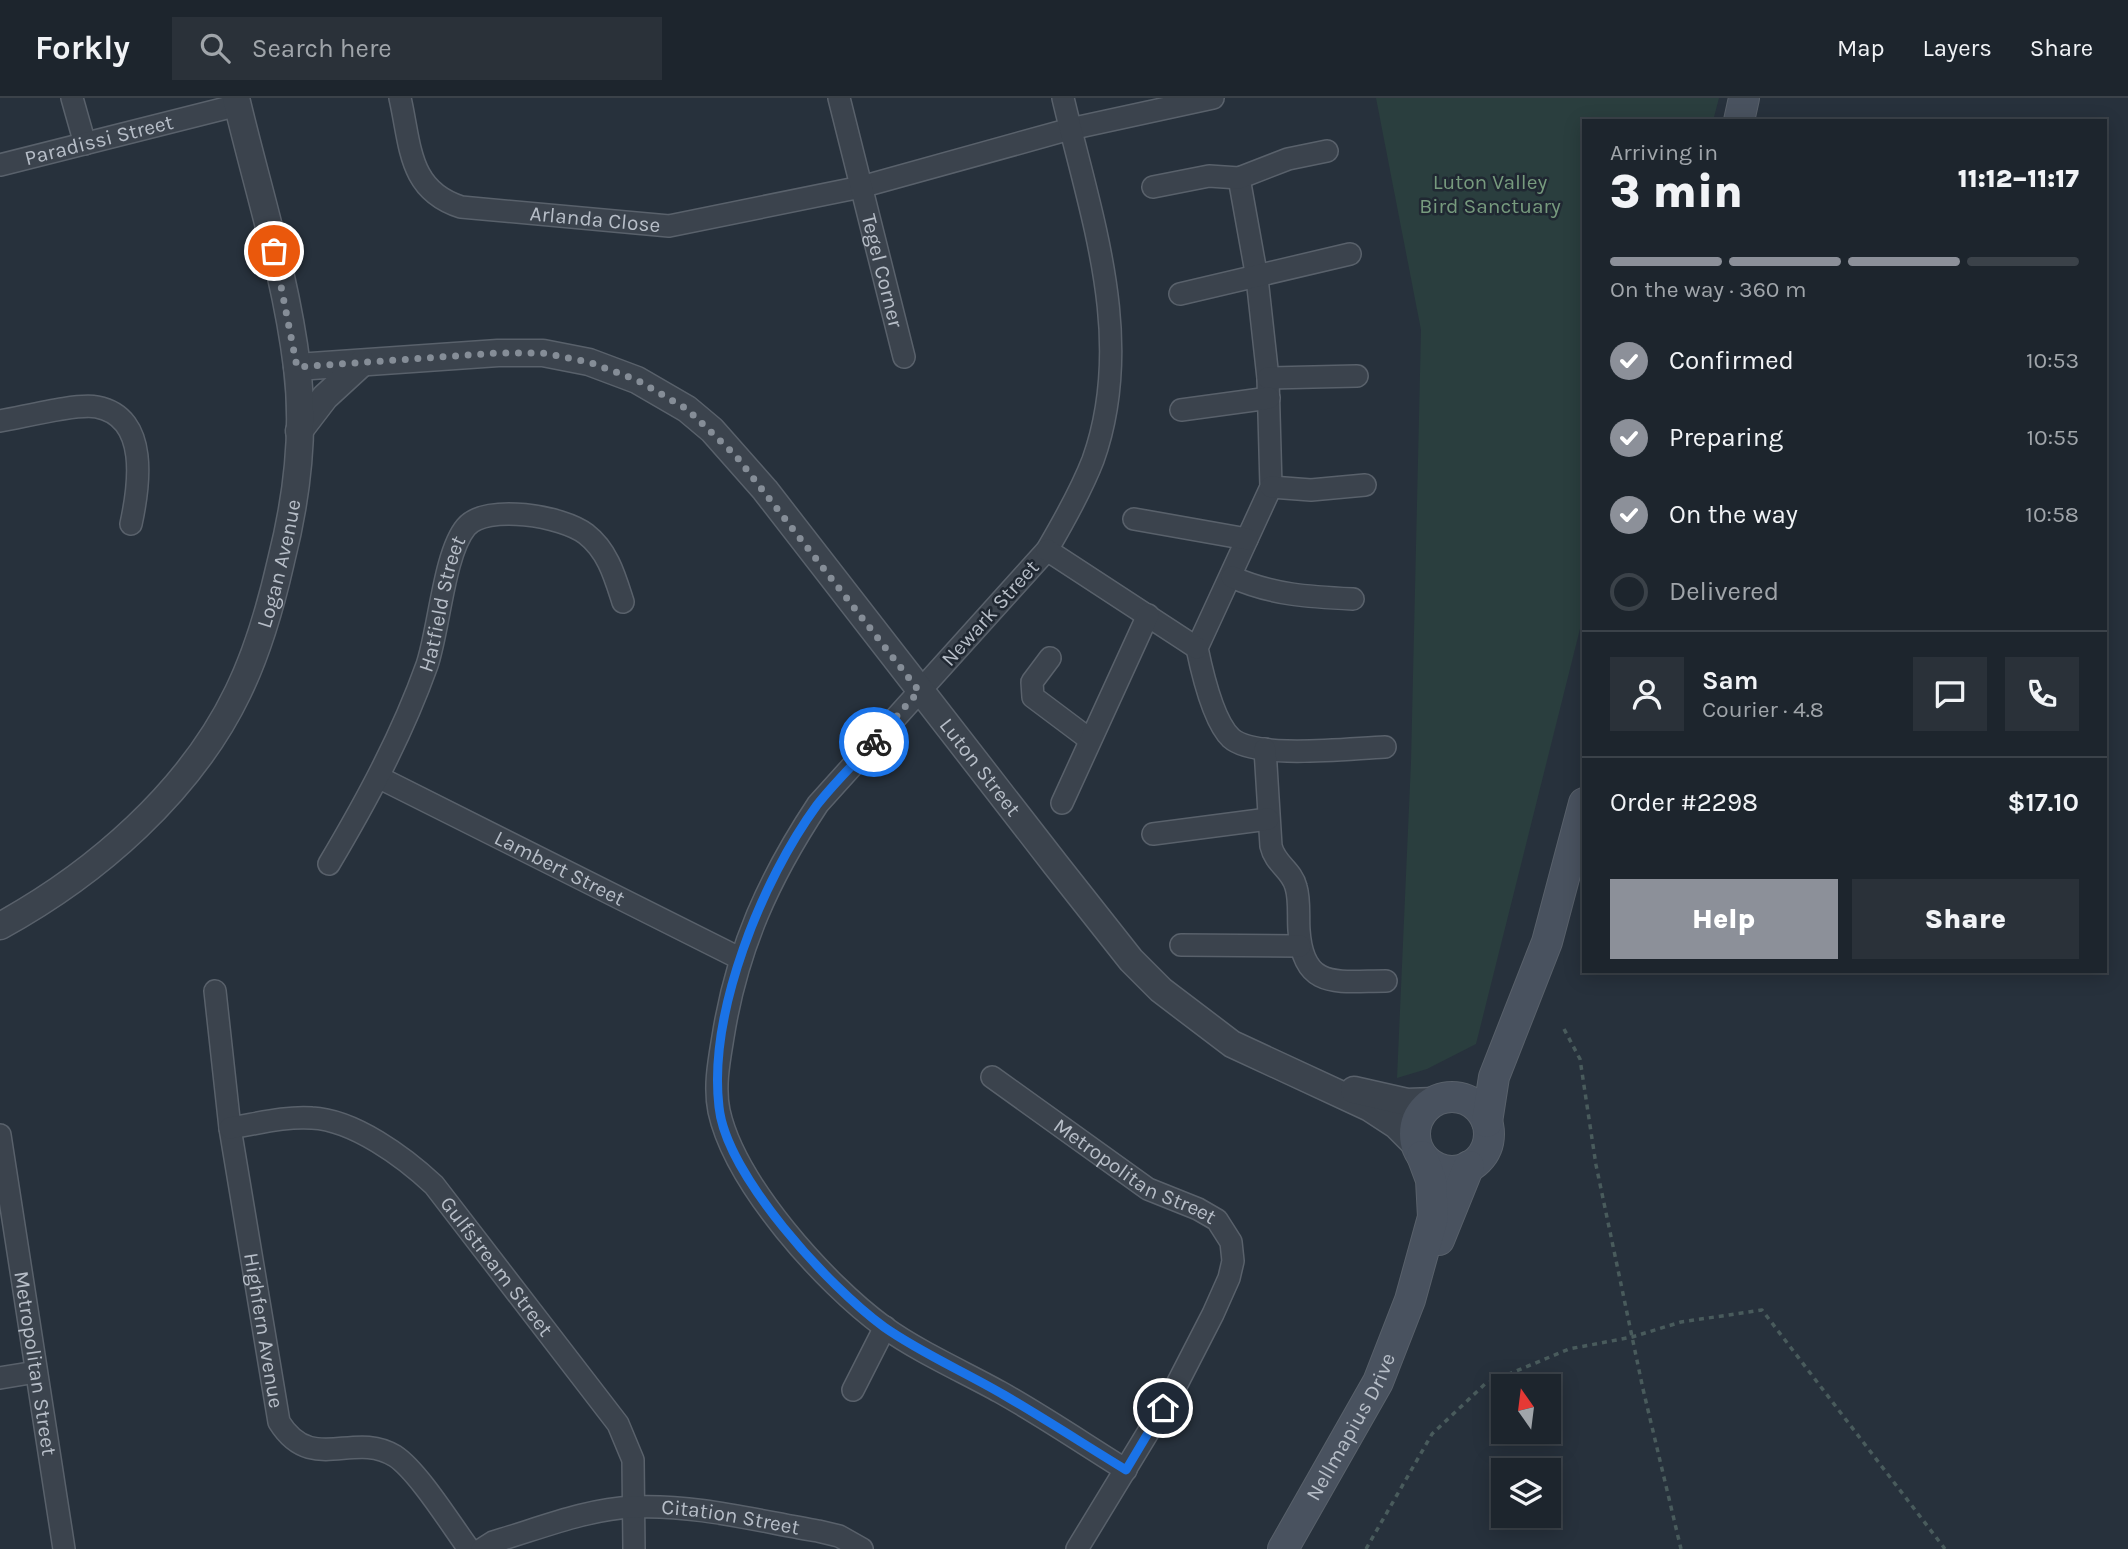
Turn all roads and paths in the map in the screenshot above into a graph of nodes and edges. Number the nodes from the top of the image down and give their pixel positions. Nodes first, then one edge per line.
1 (72, 98) edge
2 (400, 98) edge
3 (839, 98) edge
4 (1063, 98) edge
5 (1213, 98) edge
6 (1744, 98) edge
7 (237, 102) edge
8 (1151, 104) edge
9 (1739, 119) edge
10 (1070, 129) junction
11 (85, 144) junction
12 (1327, 150) dead end
13 (0, 165) edge
14 (1239, 178) junction
15 (860, 187) junction
16 (1153, 187) dead end
17 (1350, 254) dead end
18 (1256, 278) junction
19 (1180, 295) dead end
20 (904, 357) dead end
21 (362, 363) junction
22 (297, 367) junction
23 (1357, 376) dead end
24 (1268, 388) junction
25 (1181, 410) dead end
26 (0, 421) edge
27 (299, 430) junction
28 (1364, 485) dead end
29 (1271, 487) junction
30 (1134, 519) dead end
31 (131, 524) dead end
32 (1247, 538) junction
33 (1046, 550) junction
34 (1232, 577) junction
35 (1353, 599) dead end
36 (623, 603) dead end
37 (1148, 615) junction
38 (1197, 648) junction
39 (1050, 658) dead end
40 (919, 691) junction
41 (1089, 738) junction
42 (1385, 747) dead end
43 (1265, 749) junction
44 (380, 778) junction
45 (1062, 803) dead end
46 (1582, 811) edge
47 (1268, 819) junction
48 (1153, 834) dead end
49 (329, 864) dead end
50 (0, 926) edge
51 (1181, 945) dead end
52 (1300, 946) junction
53 (739, 958) junction
54 (1386, 981) dead end
55 (215, 991) dead end
56 (1522, 1011) junction
57 (1564, 1029) dead end
58 (1295, 1073) junction
59 (992, 1077) dead end
60 (1441, 1099) junction
61 (1487, 1122) junction
62 (230, 1128) junction
63 (0, 1135) edge
64 (1419, 1151) junction
65 (1469, 1166) junction
66 (1410, 1300) junction
67 (885, 1327) junction
68 (1632, 1337) junction
69 (36, 1372) junction
70 (0, 1378) edge
71 (853, 1390) dead end
72 (1126, 1470) junction
73 (633, 1507) junction
74 (1077, 1547) edge
75 (64, 1549) edge
76 (469, 1549) edge
77 (482, 1549) edge
78 (634, 1549) edge
79 (862, 1549) edge
80 (1283, 1549) edge
81 (1366, 1549) edge
82 (1681, 1549) edge
83 (1945, 1549) edge

1 - 11 street
2 - 15 street, Arlanda Close
3 - 15 street
4 - 10 street, Newark Street
5 - 8 street, Arlanda Close
6 - 9 main road
7 - 11 street, Paradissi Street
7 - 22 street, Logan Avenue
8 - 10 street, Arlanda Close
10 - 15 street, Arlanda Close
10 - 33 street, Newark Street
11 - 13 street, Paradissi Street
12 - 14 street
14 - 16 street
14 - 18 street
15 - 20 street, Tegel Corner
17 - 18 street
18 - 19 street
18 - 24 street
21 - 22 street, Luton Street
21 - 27 street
21 - 40 street, Luton Street
22 - 27 street, Logan Avenue
23 - 24 street
24 - 25 street
24 - 29 street
26 - 31 street
27 - 50 street, Logan Avenue
28 - 29 street
29 - 32 street
30 - 32 street
32 - 34 street
33 - 37 street
33 - 40 street, Newark Street
34 - 35 street
34 - 38 street
36 - 44 street, Hatfield Street
37 - 38 street
37 - 41 street
38 - 43 street
39 - 41 street
40 - 53 street, Newark Street
40 - 58 street, Luton Street
41 - 45 street
42 - 43 street
43 - 47 street
44 - 49 street, Hatfield Street
44 - 53 street, Lambert Street
46 - 56 main road
47 - 48 street
47 - 52 street
51 - 52 street
52 - 54 street
53 - 67 street, Newark Street
55 - 62 street, Highfern Avenue
56 - 60 main road
56 - 61 main road
57 - 68 path
58 - 60 street, Luton Street
58 - 64 street, Luton Street
59 - 72 street, Metropolitan Street
60 - 61 main road
60 - 64 main road
61 - 65 main road
62 - 73 street, Gulfstream Street
62 - 76 street, Highfern Avenue
63 - 69 street, Metropolitan Street
64 - 65 main road
64 - 66 main road, Nellmapius Drive
65 - 66 main road, Nellmapius Drive
66 - 80 main road, Nellmapius Drive
67 - 71 street
67 - 72 street, Newark Street
68 - 81 path
68 - 82 path
68 - 83 path
69 - 70 street
69 - 75 street, Metropolitan Street
72 - 74 street, Metropolitan Street
73 - 77 street
73 - 78 street, Gulfstream Street
73 - 79 street, Citation Street

